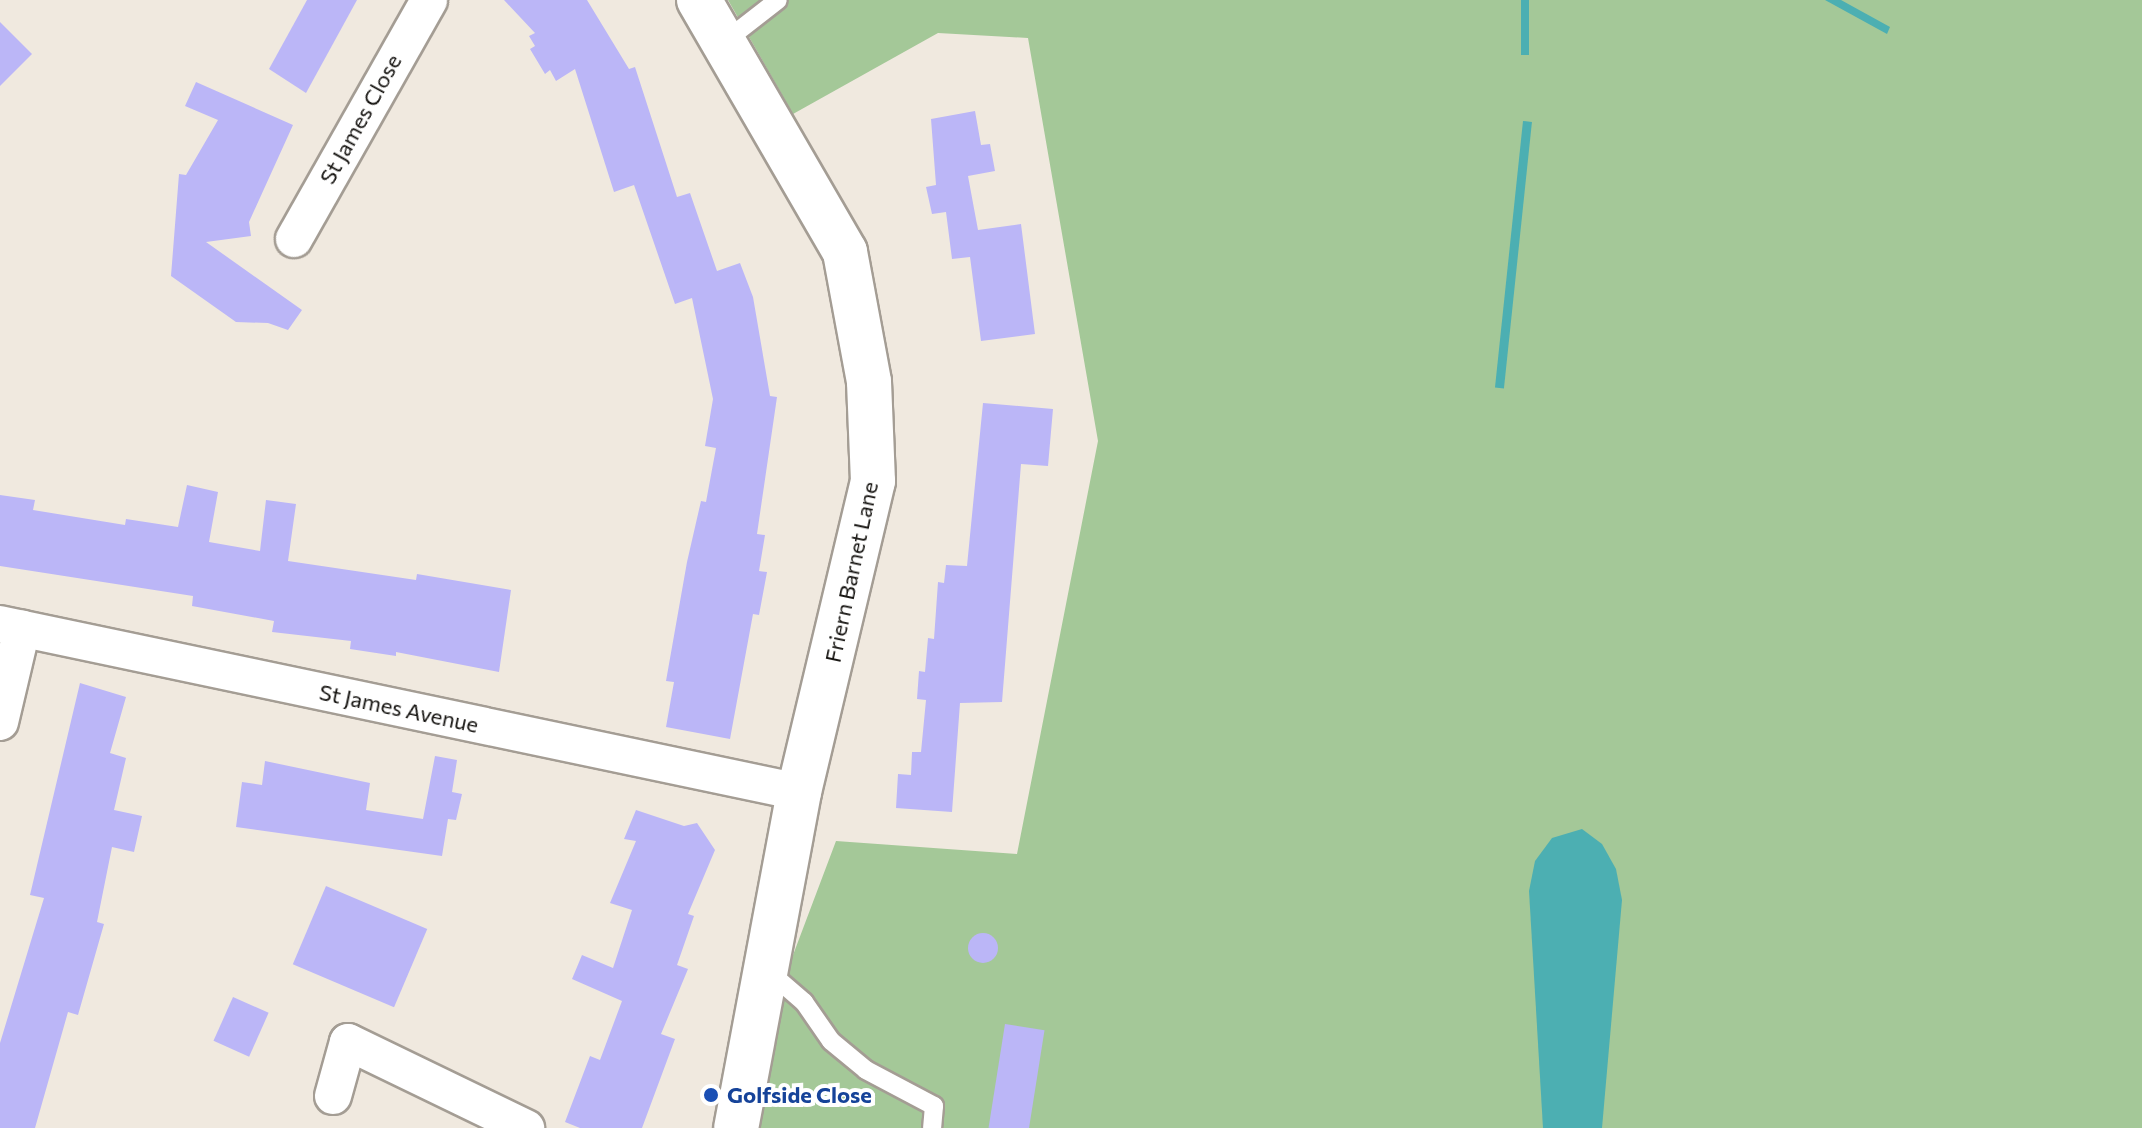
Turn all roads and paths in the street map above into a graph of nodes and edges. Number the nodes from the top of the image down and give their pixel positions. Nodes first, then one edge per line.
1 (429, 0) edge
2 (699, 0) edge
3 (778, 0) edge
4 (724, 43) junction
5 (294, 239) dead end
6 (11, 627) edge
7 (0, 722) edge
8 (799, 792) junction
9 (766, 970) junction
10 (333, 1096) dead end
11 (526, 1128) edge
12 (736, 1128) edge
13 (932, 1128) edge

1 - 5 street, St James Close
2 - 4 main road, Friern Barnet Lane
3 - 4 lane
4 - 8 main road, Friern Barnet Lane
6 - 7 street
6 - 8 street, St James Avenue
8 - 9 main road, Friern Barnet Lane
9 - 12 main road, Friern Barnet Lane
9 - 13 lane
10 - 11 street

